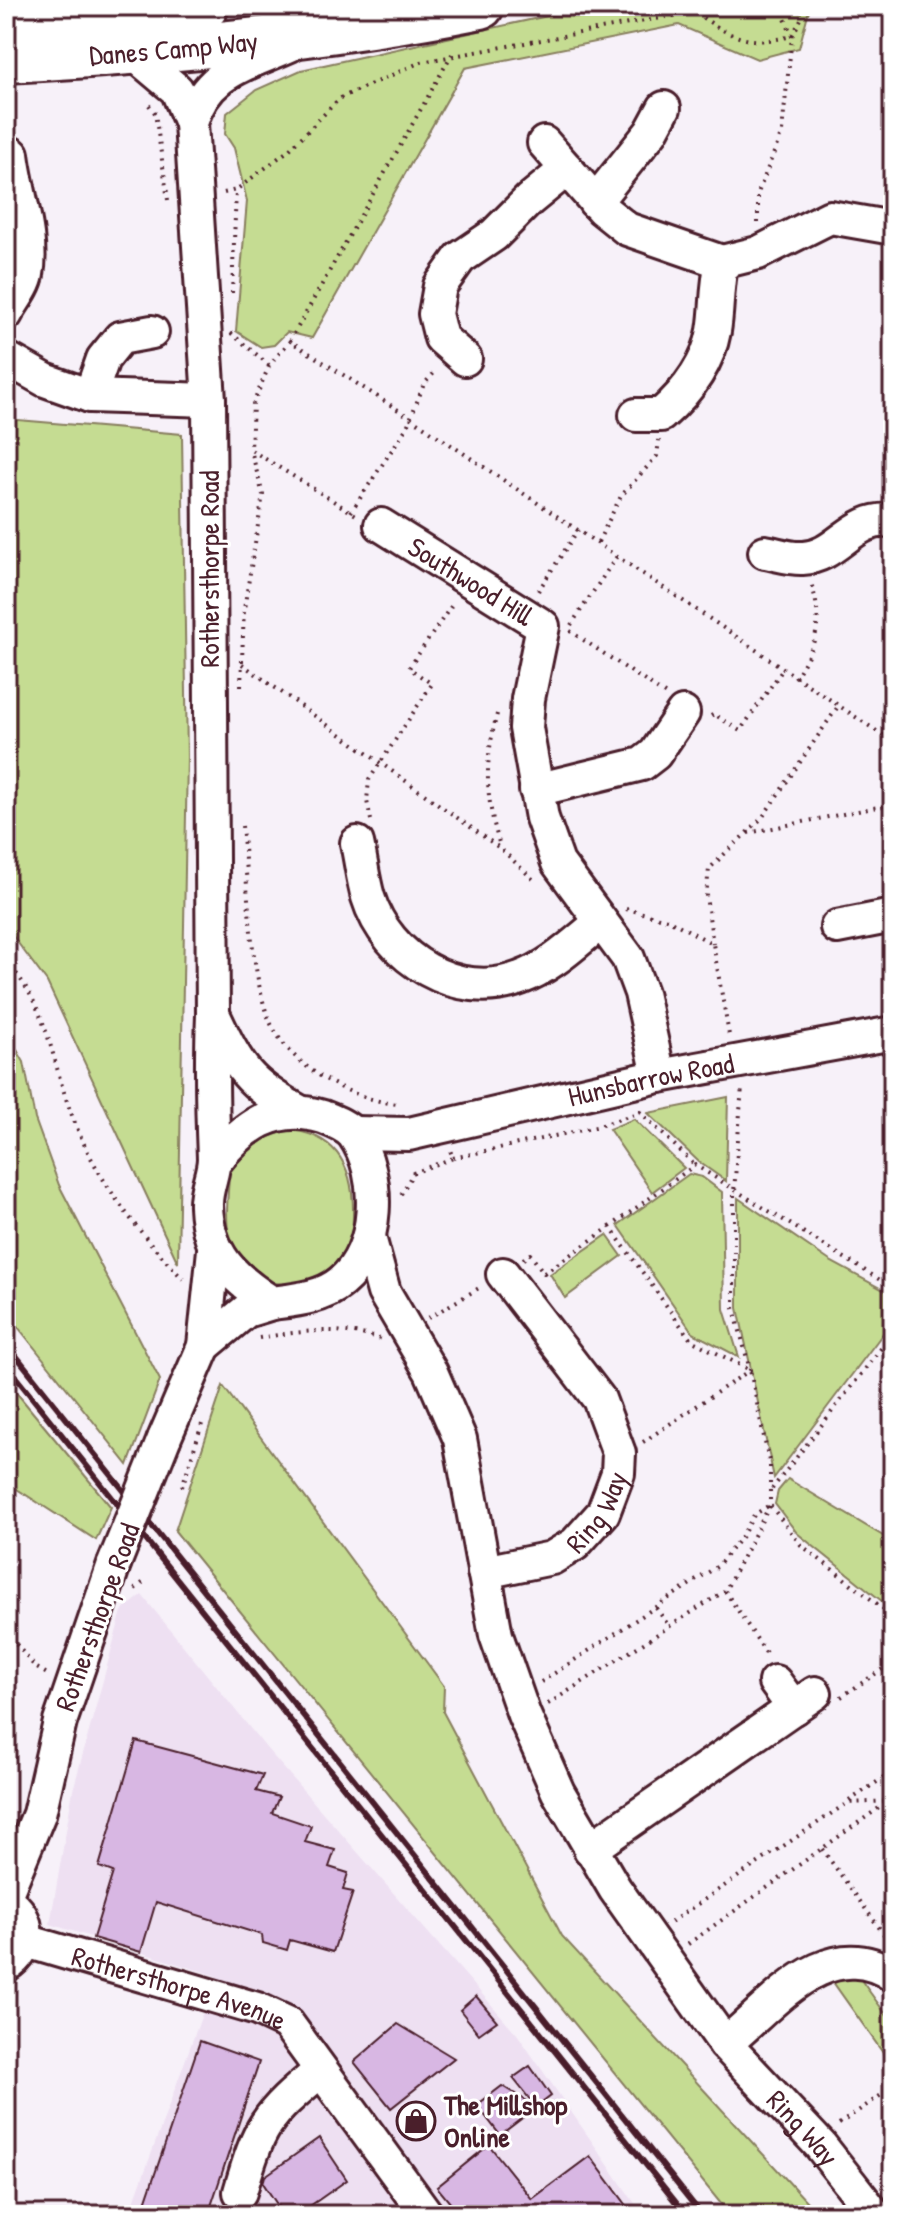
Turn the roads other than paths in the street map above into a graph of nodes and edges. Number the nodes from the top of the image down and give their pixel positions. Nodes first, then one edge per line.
1 (206, 6) edge
2 (481, 6) edge
3 (6, 17) edge
4 (313, 35) junction
5 (6, 60) edge
6 (138, 74) junction
7 (664, 108) dead end
8 (191, 123) junction
9 (544, 143) dead end
10 (12, 154) dead end
11 (567, 169) junction
12 (595, 202) junction
13 (893, 228) edge
14 (722, 262) junction
15 (6, 314) edge
16 (152, 332) dead end
17 (460, 355) road end
18 (6, 358) edge
19 (90, 396) junction
20 (209, 400) junction
21 (649, 415) road end
22 (893, 521) edge
23 (381, 525) road end
24 (765, 552) dead end
25 (683, 713) road end
26 (536, 790) junction
27 (357, 843) road end
28 (608, 912) junction
29 (893, 916) edge
30 (837, 927) dead end
31 (213, 1015) junction
32 (893, 1033) edge
33 (659, 1076) junction
34 (298, 1111) junction
35 (405, 1119) junction
36 (353, 1133) junction
37 (214, 1163) junction
38 (370, 1178) junction
39 (369, 1237) junction
40 (214, 1250) junction
41 (503, 1274) road end
42 (327, 1291) junction
43 (272, 1303) junction
44 (415, 1326) junction
45 (204, 1346) junction
46 (484, 1572) junction
47 (775, 1682) road end
48 (590, 1849) junction
49 (6, 1894) edge
50 (6, 1901) edge
51 (16, 1953) edge
52 (887, 1971) edge
53 (725, 2044) junction
54 (319, 2072) junction
55 (240, 2192) dead end
56 (427, 2215) edge
57 (875, 2215) edge

1 - 3 highway, Danes Camp Way
2 - 4 highway, Danes Camp Way
4 - 6 highway, Danes Camp Way
4 - 8 street
5 - 6 highway, Danes Camp Way
6 - 8 street, Rothersthorpe Road
7 - 12 street
8 - 20 street, Rothersthorpe Road
9 - 11 street
10 - 15 street
11 - 12 street
11 - 17 street
12 - 14 street
13 - 14 street
14 - 21 street
16 - 19 street
18 - 19 street
19 - 20 street
20 - 31 street, Rothersthorpe Road
22 - 24 street
23 - 26 street, Southwood Hill
25 - 26 street
26 - 28 street, Southwood Hill
27 - 28 street
28 - 33 street, Southwood Hill
29 - 30 street
31 - 34 street, Rothersthorpe Road
31 - 37 street, Rothersthorpe Road
32 - 33 street, Hunsbarrow Road
33 - 35 street, Hunsbarrow Road
34 - 36 street, Rothersthorpe Road
34 - 37 street, Rothersthorpe Road
35 - 36 street, Hunsbarrow Road
35 - 38 street
36 - 38 street
37 - 40 street, Rothersthorpe Road
38 - 39 street
39 - 42 street
39 - 44 street, Ring Way
40 - 43 street
40 - 45 street, Rothersthorpe Road
41 - 46 street, Ring Way
42 - 43 street
42 - 44 street
43 - 45 street
44 - 46 street, Ring Way
45 - 49 street, Rothersthorpe Road, bridge
46 - 48 street, Ring Way
47 - 48 street
48 - 53 street, Ring Way
50 - 51 street
51 - 54 street, Rothersthorpe Avenue
52 - 53 street
53 - 57 street, Ring Way
54 - 55 street
54 - 56 street, Rothersthorpe Avenue

